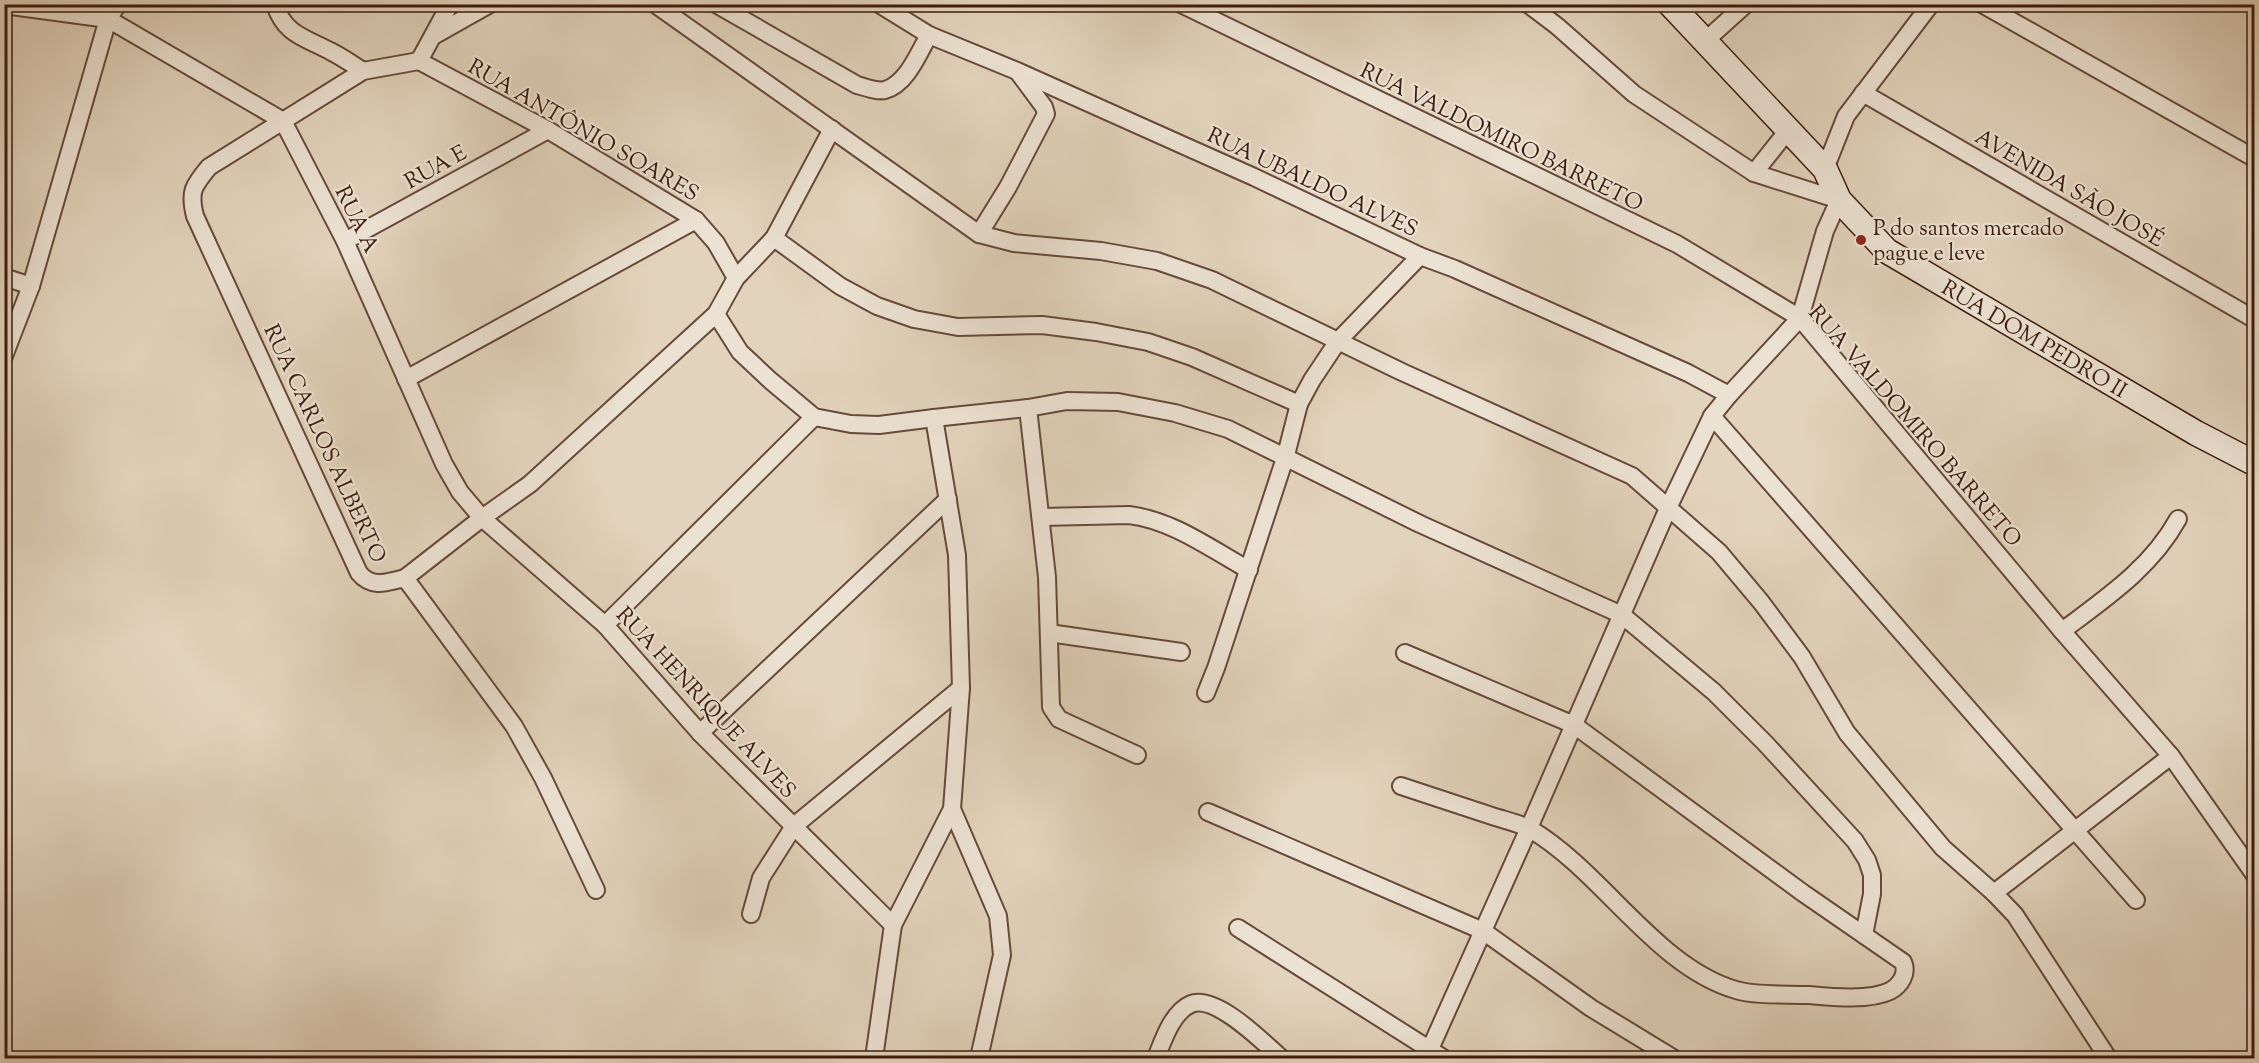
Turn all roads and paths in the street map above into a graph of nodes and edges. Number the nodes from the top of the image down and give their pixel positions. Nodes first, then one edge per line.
1 (118, 4) edge
2 (275, 4) edge
3 (450, 4) edge
4 (490, 4) edge
5 (655, 4) edge
6 (716, 4) edge
7 (879, 4) edge
8 (1181, 4) edge
9 (1528, 4) edge
10 (1670, 4) edge
11 (1746, 4) edge
12 (1931, 4) edge
13 (1982, 4) edge
14 (4, 5) edge
15 (108, 19) junction
16 (435, 34) junction
17 (929, 34) junction
18 (1705, 41) junction
19 (419, 61) junction
20 (363, 71) junction
21 (1017, 71) junction
22 (1863, 93) junction
23 (283, 121) junction
24 (832, 129) junction
25 (1789, 129) junction
26 (548, 130) junction
27 (2254, 158) edge
28 (1825, 169) junction
29 (1754, 173) junction
30 (1839, 200) junction
31 (696, 220) junction
32 (979, 234) junction
33 (774, 238) junction
34 (345, 241) junction
35 (1420, 256) junction
36 (4, 277) edge
37 (736, 278) junction
38 (32, 286) junction
39 (716, 314) junction
40 (1800, 318) junction
41 (2254, 320) edge
42 (1338, 341) junction
43 (4, 356) edge
44 (406, 379) junction
45 (1729, 395) junction
46 (1299, 404) junction
47 (1028, 408) junction
48 (1712, 416) junction
49 (814, 417) junction
50 (934, 418) junction
51 (1286, 456) junction
52 (2254, 463) edge
53 (948, 499) junction
54 (1669, 506) junction
55 (1041, 517) junction
56 (482, 518) junction
57 (2178, 519) dead end
58 (1249, 570) junction
59 (405, 578) junction
60 (1622, 615) junction
61 (605, 625) junction
62 (2062, 631) junction
63 (1049, 633) junction
64 (1181, 652) dead end
65 (1405, 652) dead end
66 (961, 688) junction
67 (1206, 693) dead end
68 (1575, 725) junction
69 (700, 733) junction
70 (1137, 755) dead end
71 (2171, 756) junction
72 (1401, 786) dead end
73 (952, 809) junction
74 (1208, 812) dead end
75 (794, 826) junction
76 (1529, 828) junction
77 (2075, 830) junction
78 (2254, 874) edge
79 (596, 890) dead end
80 (1994, 893) junction
81 (2136, 900) dead end
82 (751, 914) dead end
83 (893, 925) junction
84 (1238, 928) dead end
85 (1483, 931) junction
86 (1864, 936) junction
87 (1432, 1056) edge
88 (874, 1059) edge
89 (979, 1059) edge
90 (1156, 1059) edge
91 (1281, 1059) edge
92 (1673, 1059) edge
93 (2108, 1059) edge

1 - 15 street
2 - 20 street
3 - 16 street
4 - 16 street
5 - 24 street
6 - 17 street
7 - 17 street, RUA UBALDO ALVES
8 - 40 street, RUA VALDOMIRO BARRETO
9 - 29 street, RUA DOM PEDRO II
10 - 18 street
11 - 18 street
12 - 22 street
13 - 27 street
14 - 15 street
15 - 23 street
15 - 38 street
16 - 19 street
17 - 21 street, RUA UBALDO ALVES
18 - 25 street
19 - 20 street
19 - 26 street, RUA ANTÔNIO SOARES
20 - 23 street
21 - 32 street
21 - 35 street, RUA UBALDO ALVES
22 - 28 street
22 - 41 street, AVENIDA SÃO JOSÉ
23 - 34 street, RUA A
23 - 59 street, RUA CARLOS ALBERTO
24 - 32 street
24 - 33 street
25 - 28 street
25 - 29 street
26 - 31 street, RUA ANTÔNIO SOARES
26 - 34 street, RUA E
28 - 30 street
29 - 30 street, RUA DOM PEDRO II
30 - 40 street
30 - 52 street, RUA DOM PEDRO II
31 - 37 street, RUA ANTÔNIO SOARES
31 - 44 street
32 - 42 street
33 - 37 street
33 - 46 street
34 - 44 street, RUA A
35 - 42 street
35 - 45 street, RUA UBALDO ALVES
36 - 38 street
37 - 39 street
38 - 43 street
39 - 49 street
39 - 56 street
40 - 45 street
40 - 62 street, RUA VALDOMIRO BARRETO
42 - 46 street
42 - 54 street
44 - 56 street, RUA A
45 - 48 street
46 - 51 street
47 - 50 street
47 - 51 street
47 - 55 street
48 - 54 street
48 - 77 street
49 - 50 street
49 - 61 street
50 - 53 street
51 - 58 street
51 - 60 street
53 - 66 street
53 - 69 street
54 - 60 street
54 - 80 street
55 - 58 street
55 - 63 street
56 - 59 street
56 - 61 street, RUA HENRIQUE ALVES
57 - 62 street
58 - 67 street
59 - 79 street, RUA CARLOS ALBERTO
60 - 68 street
60 - 86 street
61 - 69 street, RUA HENRIQUE ALVES
62 - 71 street, RUA VALDOMIRO BARRETO
63 - 64 street
63 - 70 street
65 - 68 street
66 - 73 street
66 - 75 street
68 - 76 street
68 - 86 street
69 - 75 street, RUA HENRIQUE ALVES
71 - 77 street
71 - 78 street, RUA VALDOMIRO BARRETO
72 - 76 street
73 - 83 street
73 - 89 street
74 - 85 street
75 - 82 street
75 - 83 street, RUA HENRIQUE ALVES
76 - 85 street
76 - 86 street
77 - 80 street
77 - 81 street
80 - 93 street
83 - 88 street
84 - 87 street
85 - 87 street
85 - 92 street
90 - 91 street

